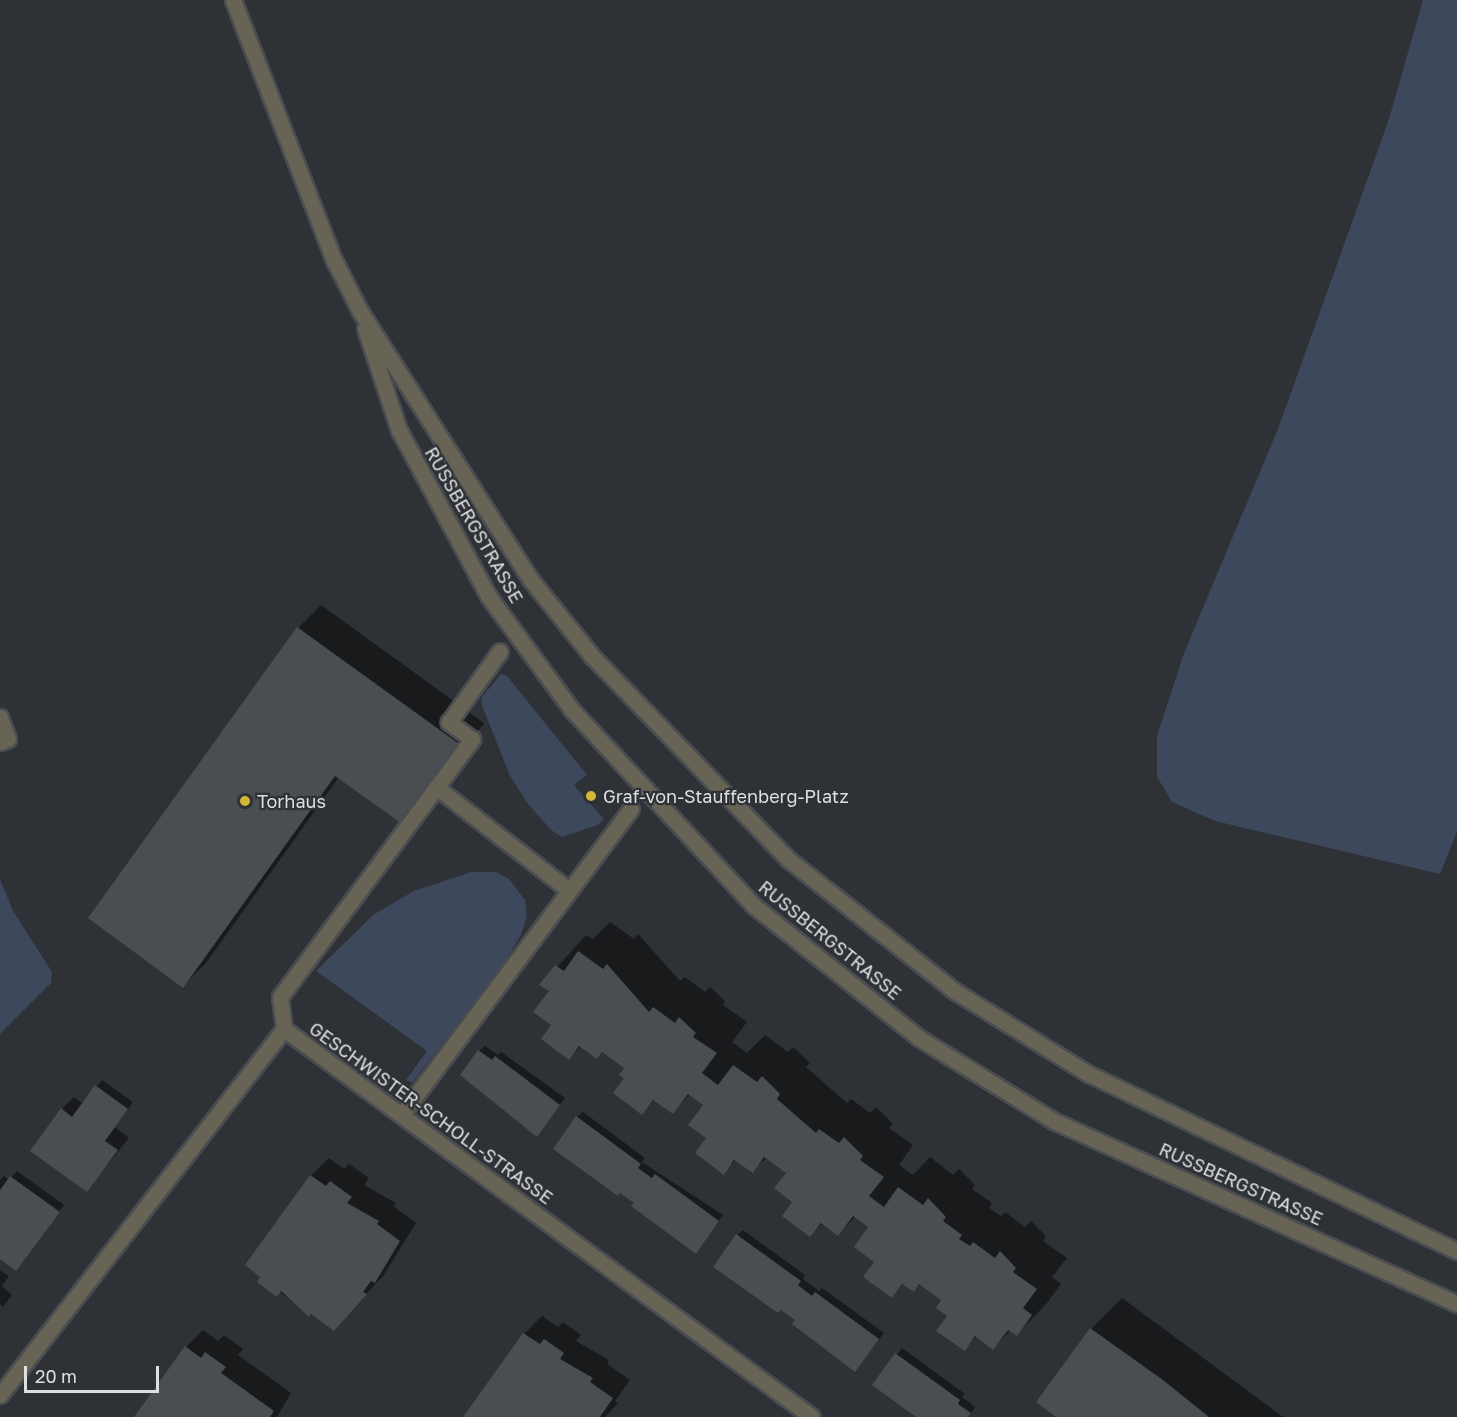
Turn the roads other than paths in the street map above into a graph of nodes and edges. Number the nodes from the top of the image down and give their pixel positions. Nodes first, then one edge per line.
1 (233, 0) edge
2 (239, 0) edge
3 (244, 28) junction
4 (360, 311) junction
5 (500, 651) dead end
6 (0, 717) edge
7 (0, 742) edge
8 (436, 788) junction
9 (631, 809) dead end
10 (569, 890) junction
11 (284, 1029) junction
12 (401, 1115) junction
13 (1457, 1251) edge
14 (1457, 1304) edge
15 (0, 1395) edge
16 (812, 1417) edge

1 - 3 street, RUSSBERGSTRASSE
2 - 3 street, RUSSBERGSTRASSE
3 - 4 street, RUSSBERGSTRASSE
4 - 13 street, RUSSBERGSTRASSE
4 - 14 street, RUSSBERGSTRASSE
5 - 8 street
6 - 7 street
8 - 10 street
8 - 11 street
9 - 10 street
10 - 12 street
11 - 12 street, GESCHWISTER-SCHOLL-STRASSE
11 - 15 street, GESCHWISTER-SCHOLL-STRASSE
12 - 16 street, GESCHWISTER-SCHOLL-STRASSE

